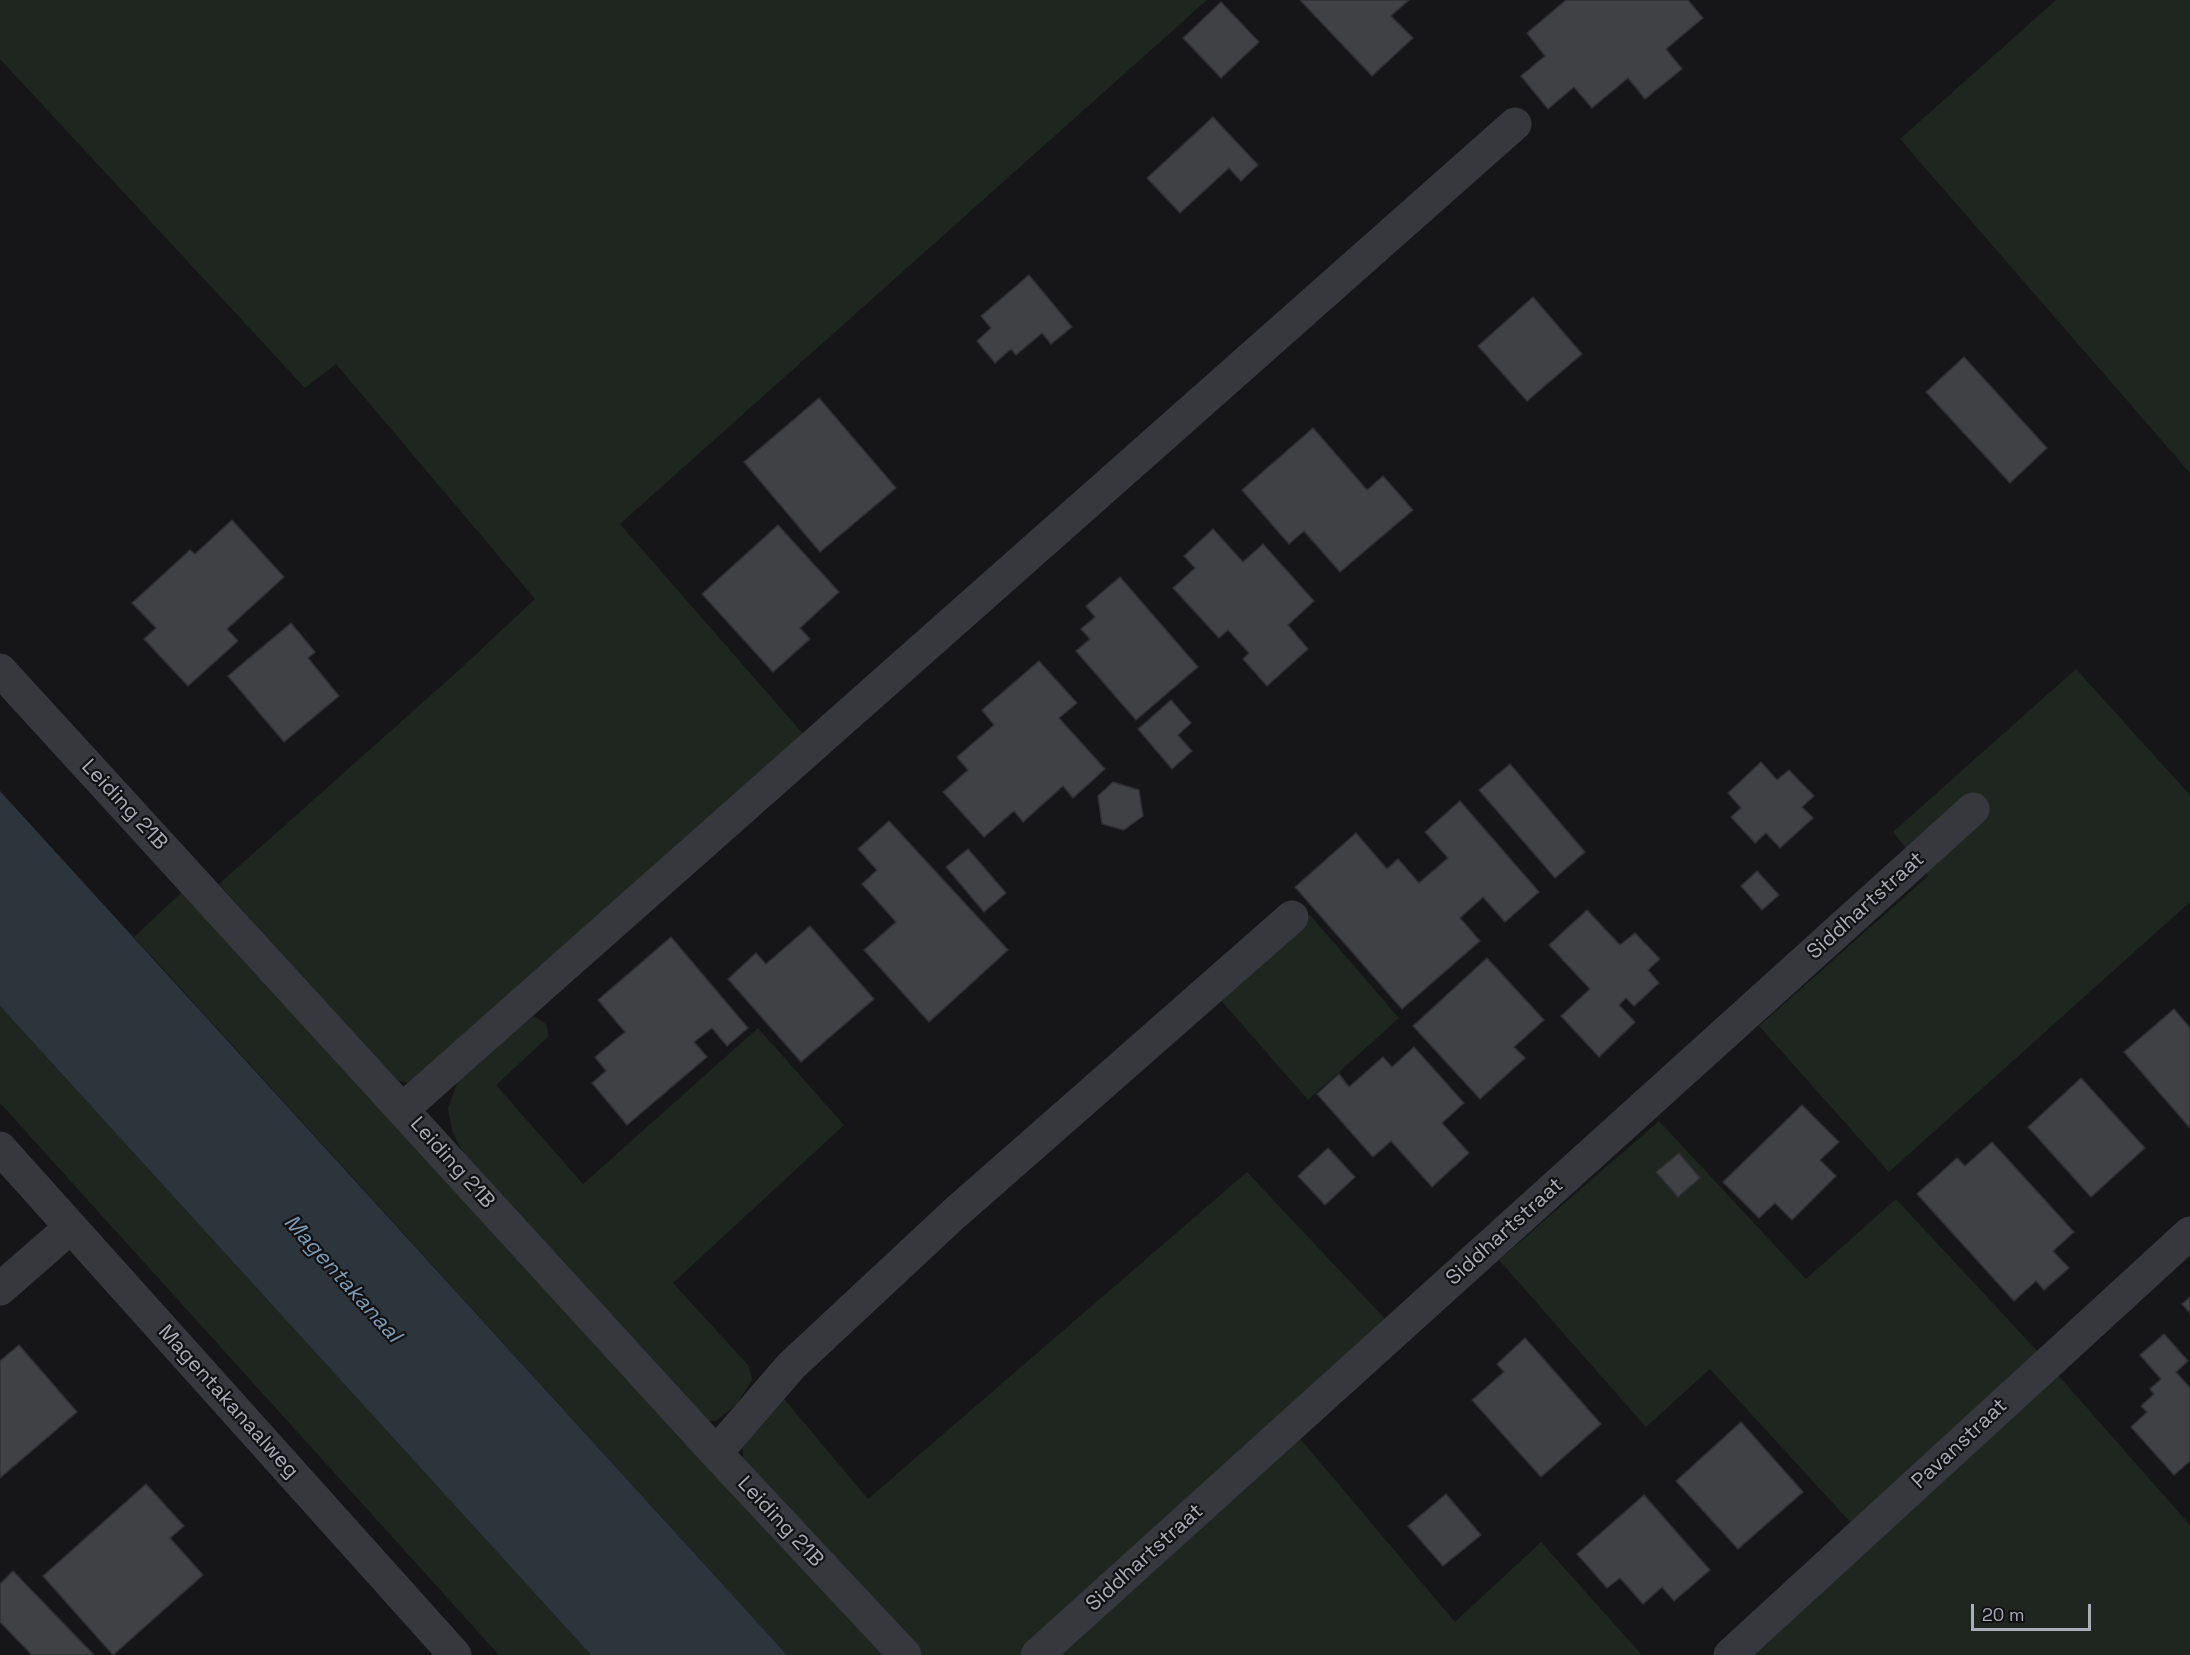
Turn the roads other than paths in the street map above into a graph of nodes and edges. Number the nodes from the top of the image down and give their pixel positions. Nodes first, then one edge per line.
1 (1515, 124) dead end
2 (0, 670) edge
3 (1973, 809) dead end
4 (1292, 917) dead end
5 (403, 1109) junction
6 (0, 1148) edge
7 (71, 1227) junction
8 (2190, 1233) edge
9 (0, 1289) edge
10 (716, 1453) junction
11 (455, 1655) edge
12 (905, 1655) edge
13 (1038, 1655) edge
14 (1730, 1655) edge

1 - 5 street
2 - 5 street, Leiding 21B
3 - 13 street, Siddhartstraat
4 - 10 street
5 - 10 street, Leiding 21B
6 - 7 street, Magentakanaalweg
7 - 9 street
7 - 11 street, Magentakanaalweg
8 - 14 street, Pavanstraat
10 - 12 street, Leiding 21B

